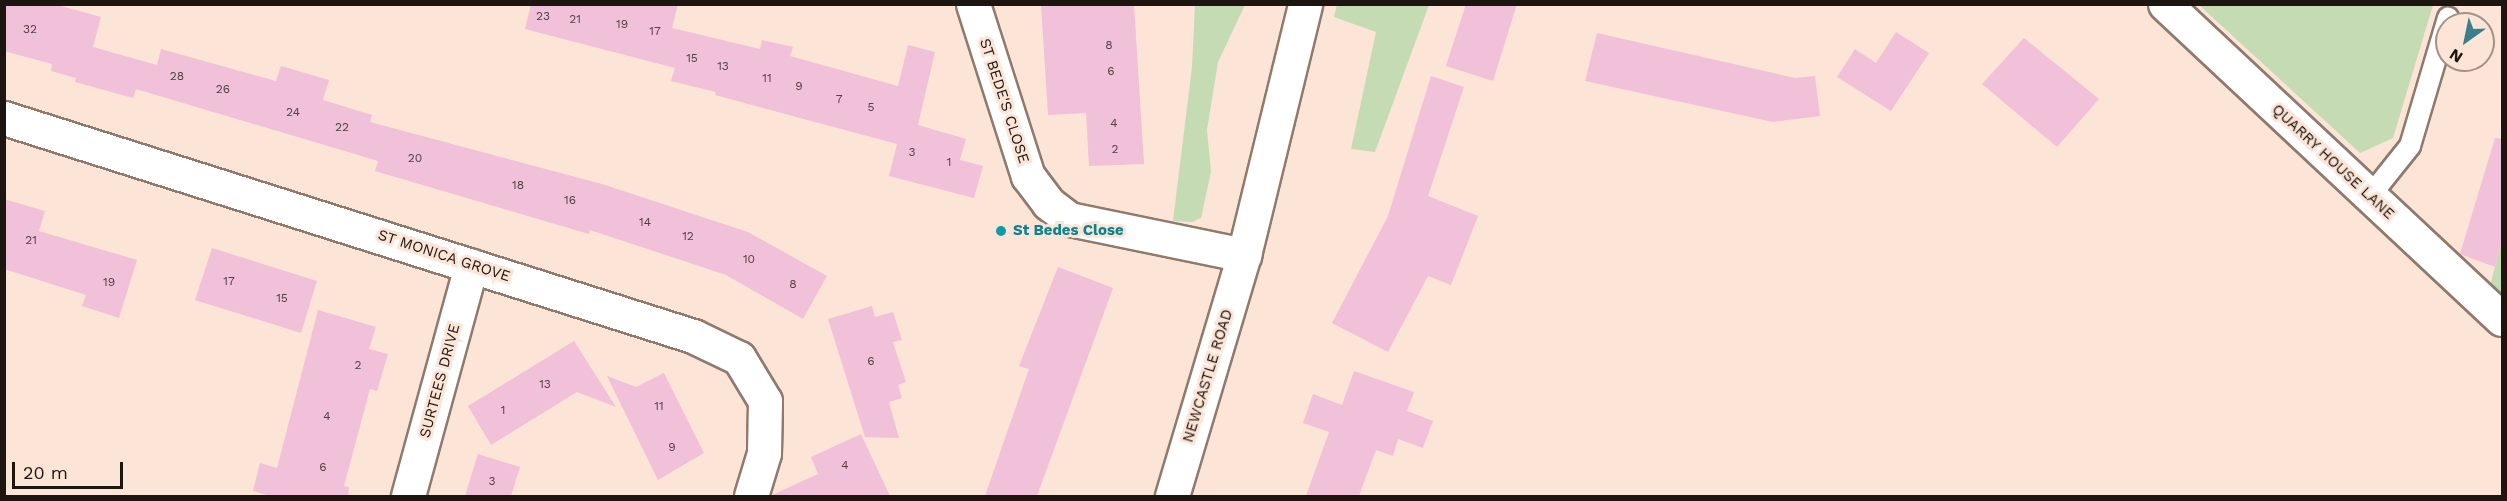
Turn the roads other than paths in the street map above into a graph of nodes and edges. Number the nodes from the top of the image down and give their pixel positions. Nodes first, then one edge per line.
1 (973, 4) edge
2 (1305, 4) edge
3 (2165, 4) edge
4 (2435, 62) edge
5 (4, 118) edge
6 (2370, 196) junction
7 (1244, 255) junction
8 (471, 265) junction
9 (2502, 319) edge
10 (408, 496) edge
11 (751, 496) edge
12 (1172, 496) edge

1 - 7 main road, ST BEDE'S CLOSE
2 - 7 main road, NEWCASTLE ROAD
3 - 6 main road, QUARRY HOUSE LANE
4 - 6 lane
5 - 8 main road, ST MONICA GROVE
6 - 9 main road, QUARRY HOUSE LANE
7 - 12 main road, NEWCASTLE ROAD
8 - 10 main road, SURTEES DRIVE
8 - 11 main road, ST MONICA GROVE

